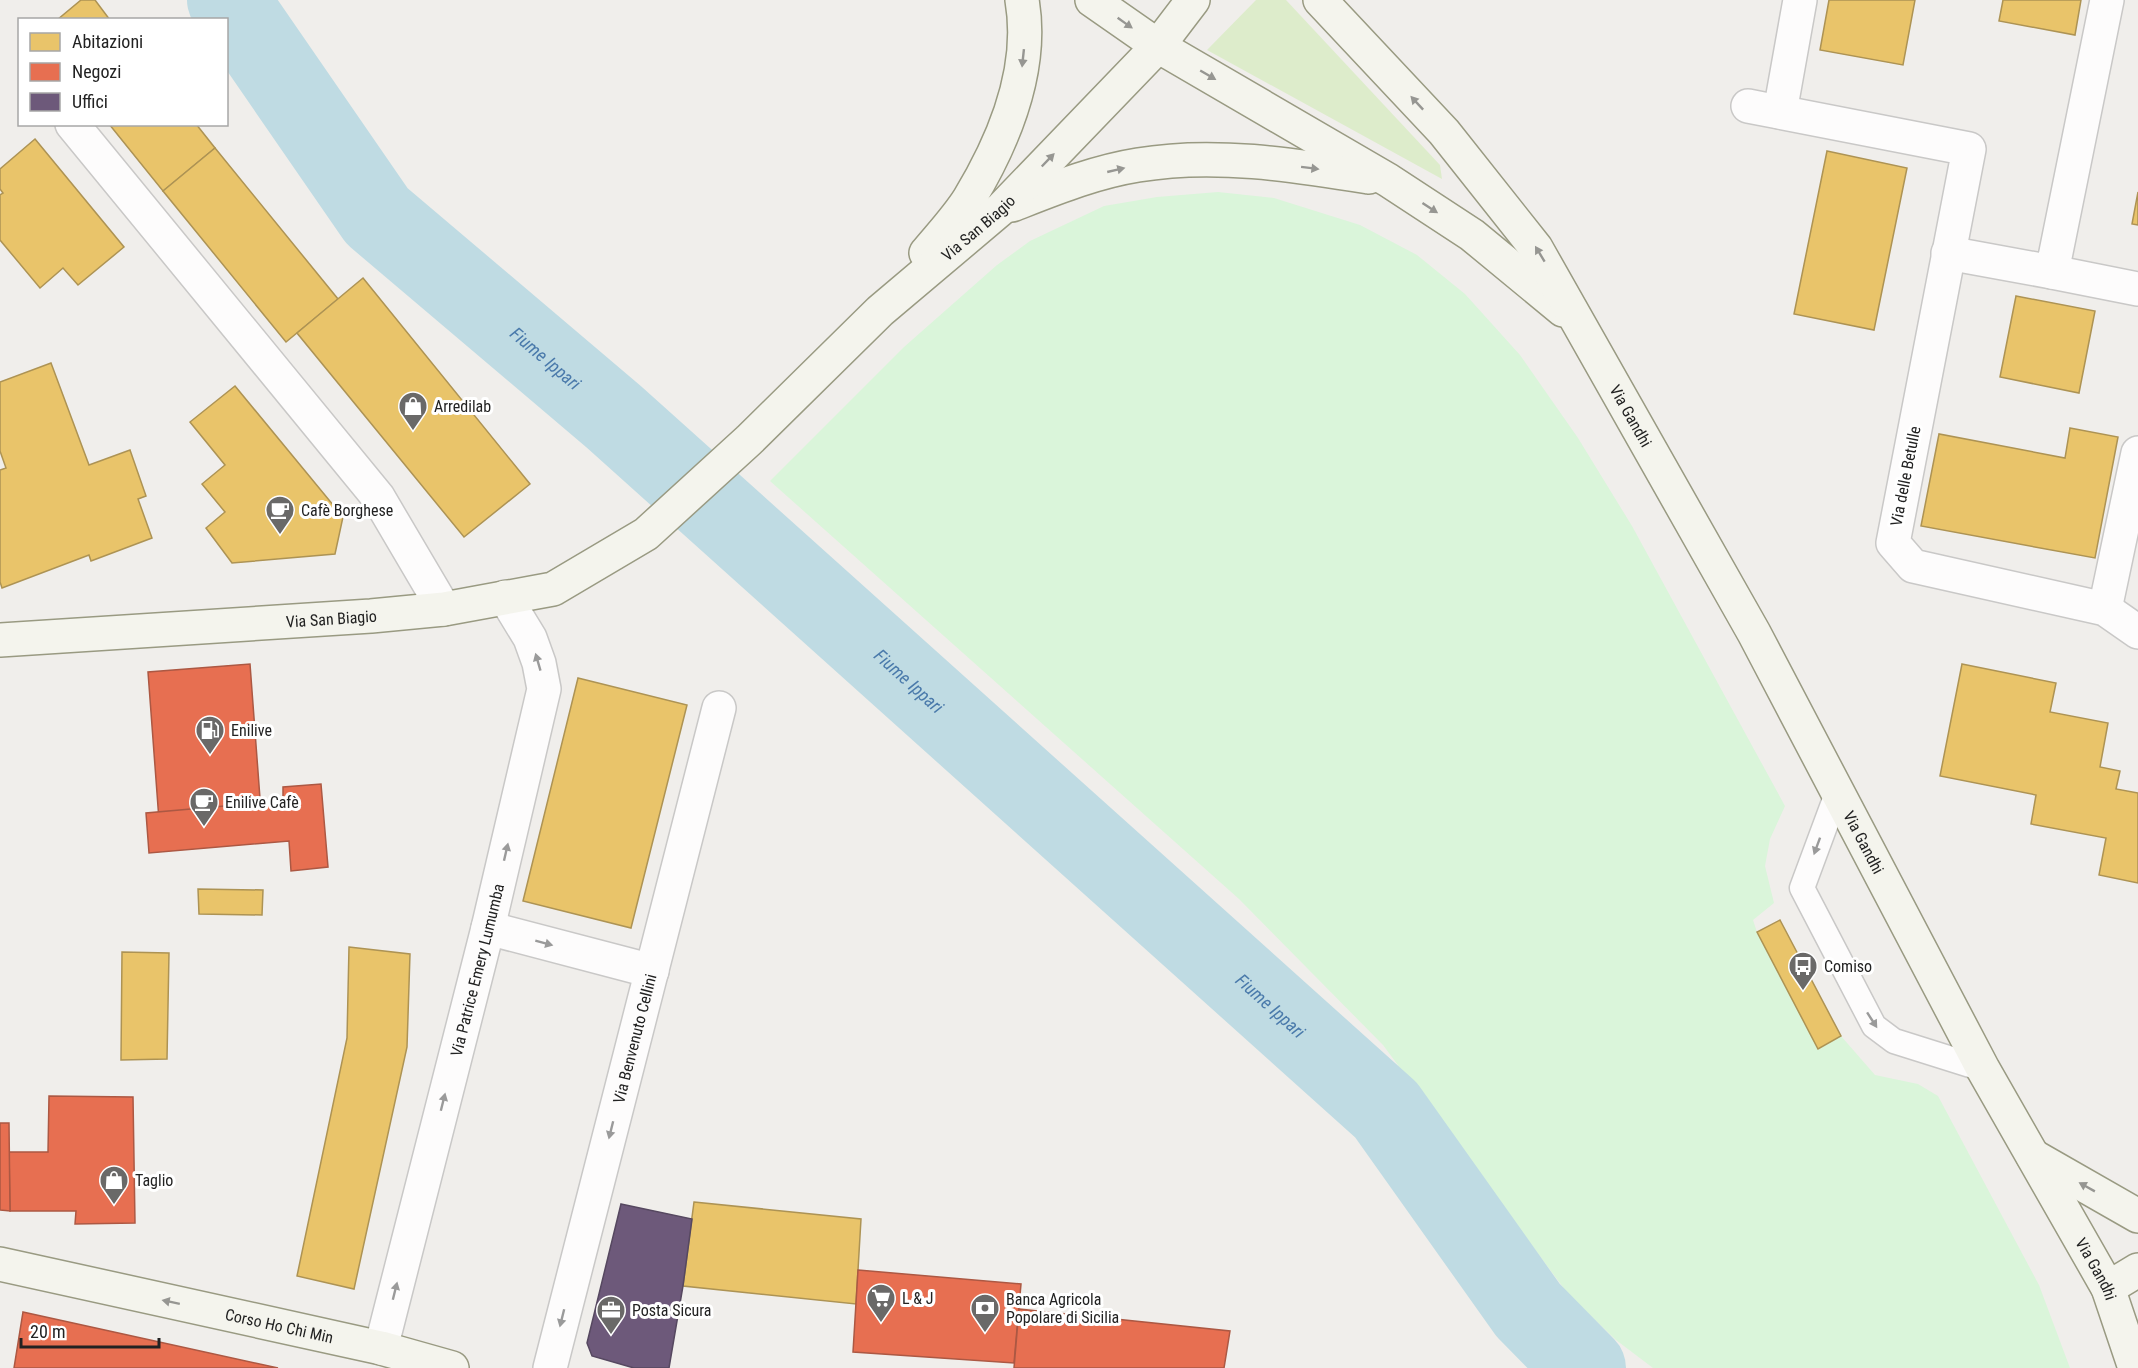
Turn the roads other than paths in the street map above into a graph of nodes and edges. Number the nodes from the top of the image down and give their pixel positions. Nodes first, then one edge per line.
1 (1022, 0) edge
2 (1092, 0) edge
3 (1193, 0) edge
4 (1320, 0) edge
5 (1800, 0) edge
6 (2107, 0) edge
7 (1158, 46) junction
8 (1748, 106) dead end
9 (1780, 112) junction
10 (74, 126) edge
11 (1388, 180) junction
12 (1002, 208) junction
13 (1948, 253) junction
14 (2052, 272) junction
15 (2138, 289) edge
16 (880, 311) junction
17 (1579, 323) junction
18 (2138, 453) edge
19 (505, 597) junction
20 (444, 609) junction
21 (2105, 609) junction
22 (2138, 632) edge
23 (0, 640) edge
24 (718, 708) dead end
25 (1838, 791) junction
26 (488, 928) junction
27 (652, 971) junction
28 (1983, 1069) junction
29 (2032, 1156) junction
30 (2138, 1216) edge
31 (0, 1264) edge
32 (2138, 1270) edge
33 (2123, 1290) edge
34 (381, 1348) junction
35 (440, 1366) edge
36 (550, 1368) edge
37 (2135, 1368) edge

1 -> 16 main road
2 -> 7 main road
3 - 7 main road, Via San Biagio
17 -> 4 main road, Via Gandhi
5 - 9 street
6 - 14 street
7 -> 11 main road
12 -> 7 main road, Via San Biagio
8 - 9 street, Via delle Betulle
9 - 13 street, Via delle Betulle
10 - 20 street
12 -> 11 main road
11 -> 17 main road
12 - 16 main road, Via San Biagio
13 - 14 street
13 - 21 street, Via delle Betulle
14 - 15 street
16 - 19 main road, Via San Biagio
17 - 25 main road, Via Gandhi
18 - 21 street
19 - 20 main road, Via San Biagio
26 -> 19 street, Via Patrice Emery Lumumba
20 - 23 main road, Via San Biagio
21 - 22 street, Via delle Betulle
24 - 27 street, Via Benvenuto Cellini
25 - 28 main road, Via Gandhi
25 -> 28 lane
26 -> 27 street
34 -> 26 street, Via Patrice Emery Lumumba
27 -> 36 street, Via Benvenuto Cellini
28 - 29 main road, Via Gandhi
30 -> 29 main road
29 - 33 main road, Via Gandhi
34 -> 31 main road, Corso Ho Chi Min
32 - 33 main road
33 - 37 main road, Via Gandhi
34 - 35 main road, Corso Ho Chi Min

